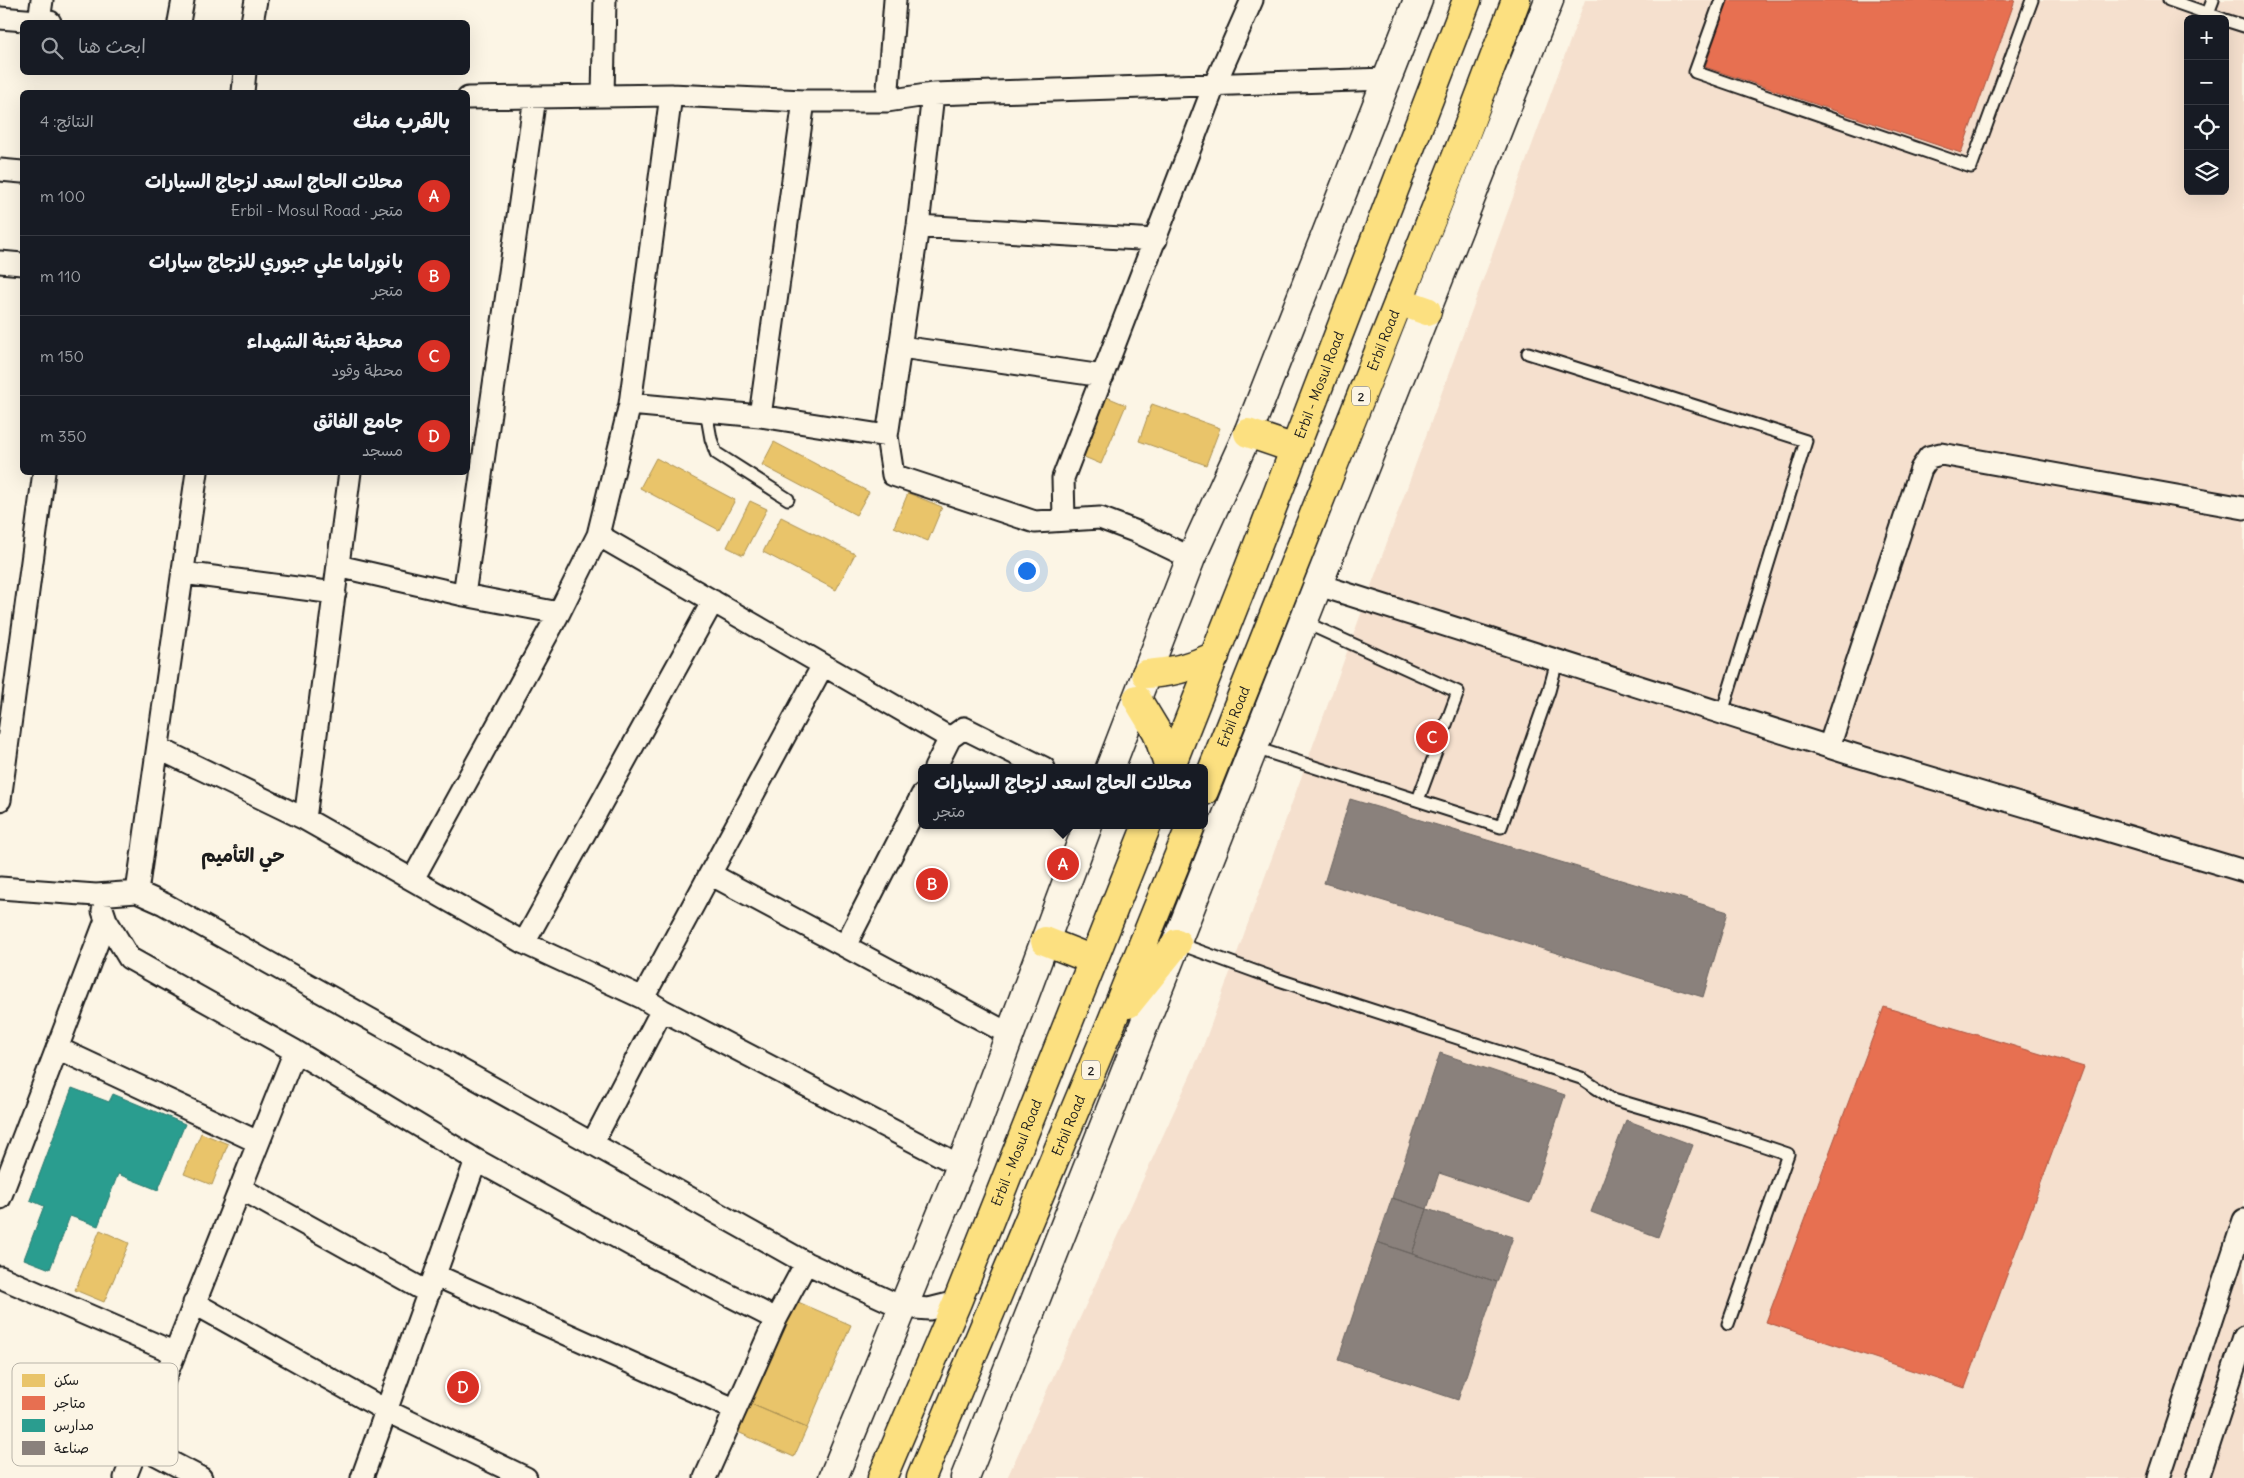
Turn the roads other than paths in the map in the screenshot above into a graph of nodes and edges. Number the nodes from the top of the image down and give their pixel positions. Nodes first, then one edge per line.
1 (42, 0) edge
2 (183, 0) edge
3 (256, 0) edge
4 (605, 0) edge
5 (895, 0) edge
6 (1252, 0) edge
7 (1418, 0) edge
8 (1467, 0) edge
9 (1516, 0) edge
10 (1548, 0) edge
11 (1721, 0) edge
12 (2032, 0) edge
13 (2169, 0) edge
14 (2212, 0) edge
15 (2208, 13) junction
16 (2213, 15) edge
17 (0, 18) edge
18 (22, 20) edge
19 (44, 20) edge
20 (179, 20) edge
21 (252, 20) edge
22 (2229, 21) edge
23 (2244, 26) edge
24 (245, 75) edge
25 (1387, 79) junction
26 (1214, 86) junction
27 (243, 90) edge
28 (933, 94) junction
29 (670, 95) junction
30 (535, 96) junction
31 (604, 96) junction
32 (470, 98) edge
33 (888, 101) junction
34 (804, 102) junction
35 (0, 170) edge
36 (20, 172) edge
37 (918, 226) junction
38 (1156, 240) junction
39 (0, 262) edge
40 (20, 264) edge
41 (1399, 301) junction
42 (1427, 311) junction
43 (901, 347) junction
44 (1528, 353) dead end
45 (1102, 376) junction
46 (630, 404) junction
47 (706, 411) junction
48 (760, 416) junction
49 (1248, 434) junction
50 (886, 436) junction
51 (1295, 450) junction
52 (44, 475) edge
53 (197, 475) edge
54 (350, 475) edge
55 (788, 499) dead end
56 (2244, 508) edge
57 (1064, 519) junction
58 (598, 534) junction
59 (1191, 558) junction
60 (338, 566) junction
61 (183, 573) junction
62 (1319, 585) junction
63 (335, 593) junction
64 (464, 595) junction
65 (713, 601) junction
66 (559, 613) junction
67 (1304, 622) junction
68 (1215, 656) junction
69 (1557, 661) junction
70 (823, 665) junction
71 (1141, 686) junction
72 (1722, 713) junction
73 (950, 738) junction
74 (1829, 747) junction
75 (158, 748) junction
76 (1254, 748) junction
77 (937, 764) edge
78 (1036, 764) edge
79 (1112, 764) edge
80 (1169, 764) edge
81 (1172, 764) edge
82 (1208, 781) edge
83 (0, 800) edge
84 (1418, 800) junction
85 (918, 803) edge
86 (305, 819) junction
87 (1087, 829) edge
88 (1145, 829) edge
89 (1189, 829) edge
90 (2244, 871) edge
91 (710, 874) junction
92 (413, 879) junction
93 (0, 888) edge
94 (137, 892) junction
95 (96, 895) junction
96 (106, 920) junction
97 (1045, 941) junction
98 (524, 943) junction
99 (1177, 943) junction
100 (845, 946) junction
101 (1093, 960) junction
102 (643, 998) junction
103 (662, 1010) junction
104 (1110, 1026) junction
105 (1010, 1035) junction
106 (57, 1048) junction
107 (294, 1051) junction
108 (258, 1142) junction
109 (592, 1144) junction
110 (476, 1160) junction
111 (5, 1166) edge
112 (961, 1166) junction
113 (240, 1188) junction
114 (0, 1198) edge
115 (2244, 1220) edge
116 (806, 1263) junction
117 (0, 1277) edge
118 (432, 1284) junction
119 (957, 1302) junction
120 (194, 1303) junction
121 (902, 1307) junction
122 (989, 1313) junction
123 (776, 1319) junction
124 (1728, 1324) dead end
125 (2244, 1337) edge
126 (175, 1353) junction
127 (171, 1363) edge
128 (734, 1409) junction
129 (387, 1411) junction
130 (130, 1466) edge
131 (178, 1466) edge
132 (125, 1478) edge
133 (201, 1478) edge
134 (362, 1478) edge
135 (526, 1478) edge
136 (705, 1478) edge
137 (833, 1478) edge
138 (882, 1478) edge
139 (921, 1478) edge
140 (966, 1478) edge
141 (2160, 1478) edge
142 (2198, 1478) edge

1 - 19 street
2 - 20 street
3 - 21 street
4 - 31 street
5 - 33 street
6 - 26 street
7 - 25 main road
8 - 51 highway, Erbil - Mosul Road
9 - 41 highway, Erbil Road / 2
10 - 42 main road
11 - 12 lane
13 - 15 lane
14 - 15 lane
15 - 16 lane
17 - 18 street
22 - 23 lane
24 - 27 street
25 - 26 street
25 - 49 main road
26 - 28 street
26 - 38 street
28 - 33 street
28 - 37 street
29 - 31 street
29 - 34 street
29 - 46 street
30 - 31 street
30 - 32 street
30 - 64 street
33 - 34 street
34 - 48 street
35 - 36 street
37 - 38 street
37 - 43 street
38 - 45 street
39 - 40 street
41 - 42 highway
41 - 82 highway, Erbil Road / 2
42 - 62 main road
43 - 45 street
43 - 50 street
44 - 72 lane
45 - 57 street
46 - 47 street
46 - 58 street
47 - 48 street
47 - 55 lane
48 - 50 street
49 - 51 highway
49 - 59 main road
50 - 57 street
51 - 68 highway, Erbil - Mosul Road
52 - 83 street
53 - 61 street
54 - 60 street
56 - 74 street
57 - 59 street
58 - 65 street
58 - 66 street
59 - 71 main road
60 - 63 street
60 - 64 street
61 - 63 street
61 - 75 street
62 - 67 main road
62 - 69 street
63 - 86 street
64 - 66 street
65 - 70 street
65 - 98 street
66 - 92 street
67 - 76 main road
67 - 84 lane
68 - 71 highway
68 - 81 highway, Erbil - Mosul Road
69 - 72 street
69 - 84 lane
70 - 73 street
70 - 91 street
71 - 79 main road
71 - 80 highway
72 - 74 street
73 - 77 street
73 - 78 street
74 - 90 street
75 - 86 street
75 - 94 street
76 - 84 lane
76 - 99 main road
85 - 100 street
86 - 92 street
87 - 97 main road
88 - 101 highway, Erbil - Mosul Road
89 - 104 highway, Erbil Road / 2
91 - 100 street
91 - 102 street
92 - 98 street
93 - 95 street
94 - 95 street
94 - 109 street
95 - 96 street
96 - 106 street
96 - 107 street
97 - 101 highway
97 - 105 main road
98 - 102 street
99 - 104 highway
99 - 124 lane
99 - 140 main road
100 - 105 street
101 - 119 highway, Erbil - Mosul Road
102 - 103 street
103 - 109 street
103 - 112 street
104 - 122 highway, Erbil Road / 2
105 - 112 main road
106 - 108 street
106 - 111 street
107 - 108 street
107 - 110 street
108 - 113 street
109 - 116 street
110 - 118 street
110 - 123 street
111 - 114 street
112 - 121 main road
113 - 118 street
113 - 120 street
115 - 141 street
116 - 121 street
116 - 123 street
117 - 126 street
118 - 128 street
118 - 129 street
119 - 121 street
119 - 122 highway
119 - 138 highway, Erbil - Mosul Road
120 - 126 street
120 - 129 street
121 - 137 main road
122 - 139 highway, 2
123 - 128 street
125 - 142 street
126 - 127 street
128 - 136 street
129 - 134 street
129 - 135 street
130 - 132 street
131 - 133 street

